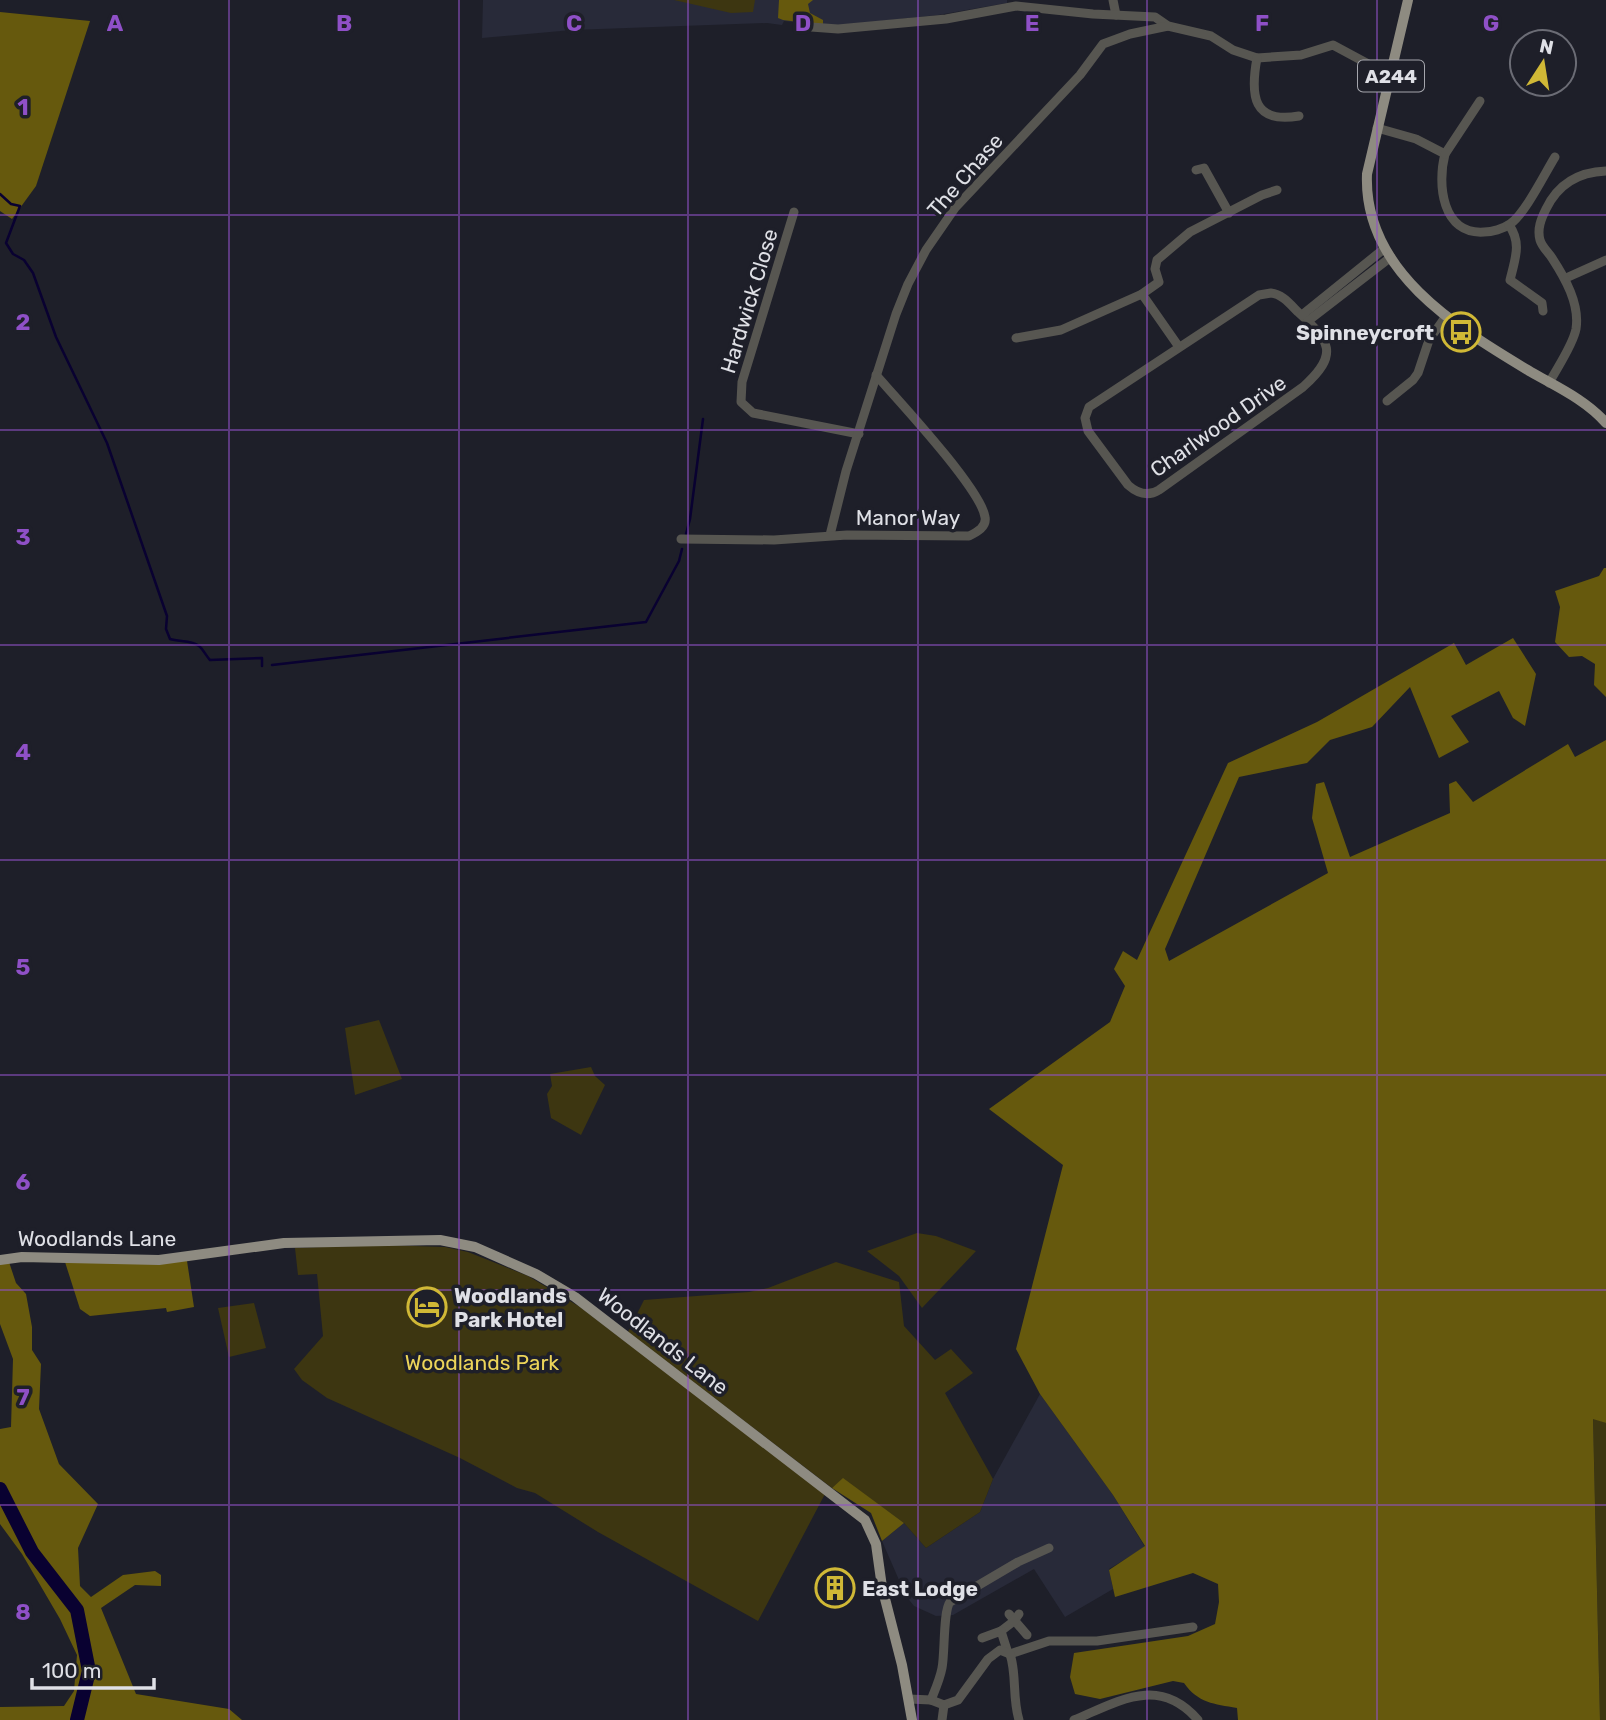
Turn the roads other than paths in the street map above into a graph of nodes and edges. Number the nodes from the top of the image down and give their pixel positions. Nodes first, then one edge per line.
1 (1113, 0) edge
2 (1408, 0) edge
3 (1116, 15) junction
4 (1168, 26) junction
5 (811, 27) dead end
6 (1257, 58) junction
7 (1392, 73) junction
8 (1480, 101) dead end
9 (1299, 116) dead end
10 (1377, 128) junction
11 (1445, 154) junction
12 (1555, 157) dead end
13 (1196, 170) dead end
14 (1606, 171) edge
15 (1277, 190) dead end
16 (794, 212) dead end
17 (1229, 213) junction
18 (1509, 225) junction
19 (1388, 253) junction
20 (1606, 260) edge
21 (1566, 278) junction
22 (1142, 294) junction
23 (1543, 311) dead end
24 (1446, 316) junction
25 (1305, 318) junction
26 (1016, 338) dead end
27 (1179, 347) junction
28 (876, 375) junction
29 (1549, 383) junction
30 (1387, 401) dead end
31 (1606, 422) edge
32 (859, 434) junction
33 (830, 535) junction
34 (681, 538) dead end
35 (0, 1260) edge
36 (1049, 1548) dead end
37 (1193, 1627) dead end
38 (1001, 1631) junction
39 (1027, 1635) dead end
40 (982, 1638) dead end
41 (1009, 1653) junction
42 (909, 1699) junction
43 (931, 1700) junction
44 (944, 1705) junction
45 (912, 1720) edge
46 (942, 1720) edge
47 (1019, 1720) edge
48 (1074, 1720) edge
49 (1198, 1720) edge

1 - 3 street
2 - 7 main road, A244
3 - 4 street
3 - 5 street
4 - 6 street
4 - 28 street, The Chase
6 - 7 street
6 - 9 street
7 - 10 main road, A244
8 - 11 street
10 - 11 street
10 - 19 main road, A244
11 - 18 street
12 - 18 street
13 - 17 street
14 - 21 street
15 - 17 street
16 - 32 street, Hardwick Close
17 - 22 street
18 - 23 street
19 - 24 main road, A244
19 - 25 street
20 - 21 street
21 - 29 street
22 - 26 street
22 - 27 street
24 - 29 main road, A244
24 - 30 street
25 - 27 street, Charlwood Drive
25 - 27 street, Charlwood Drive
28 - 32 street, The Chase
28 - 33 street, Manor Way
29 - 31 main road, A244
32 - 33 street, The Chase
33 - 34 street, Manor Way
35 - 42 main road, Woodlands Lane
36 - 43 street
37 - 41 street
38 - 39 street
38 - 40 street
38 - 41 street
41 - 44 street
41 - 47 street
42 - 43 street
42 - 45 main road, Woodlands Lane
43 - 44 street
44 - 46 street
48 - 49 street

